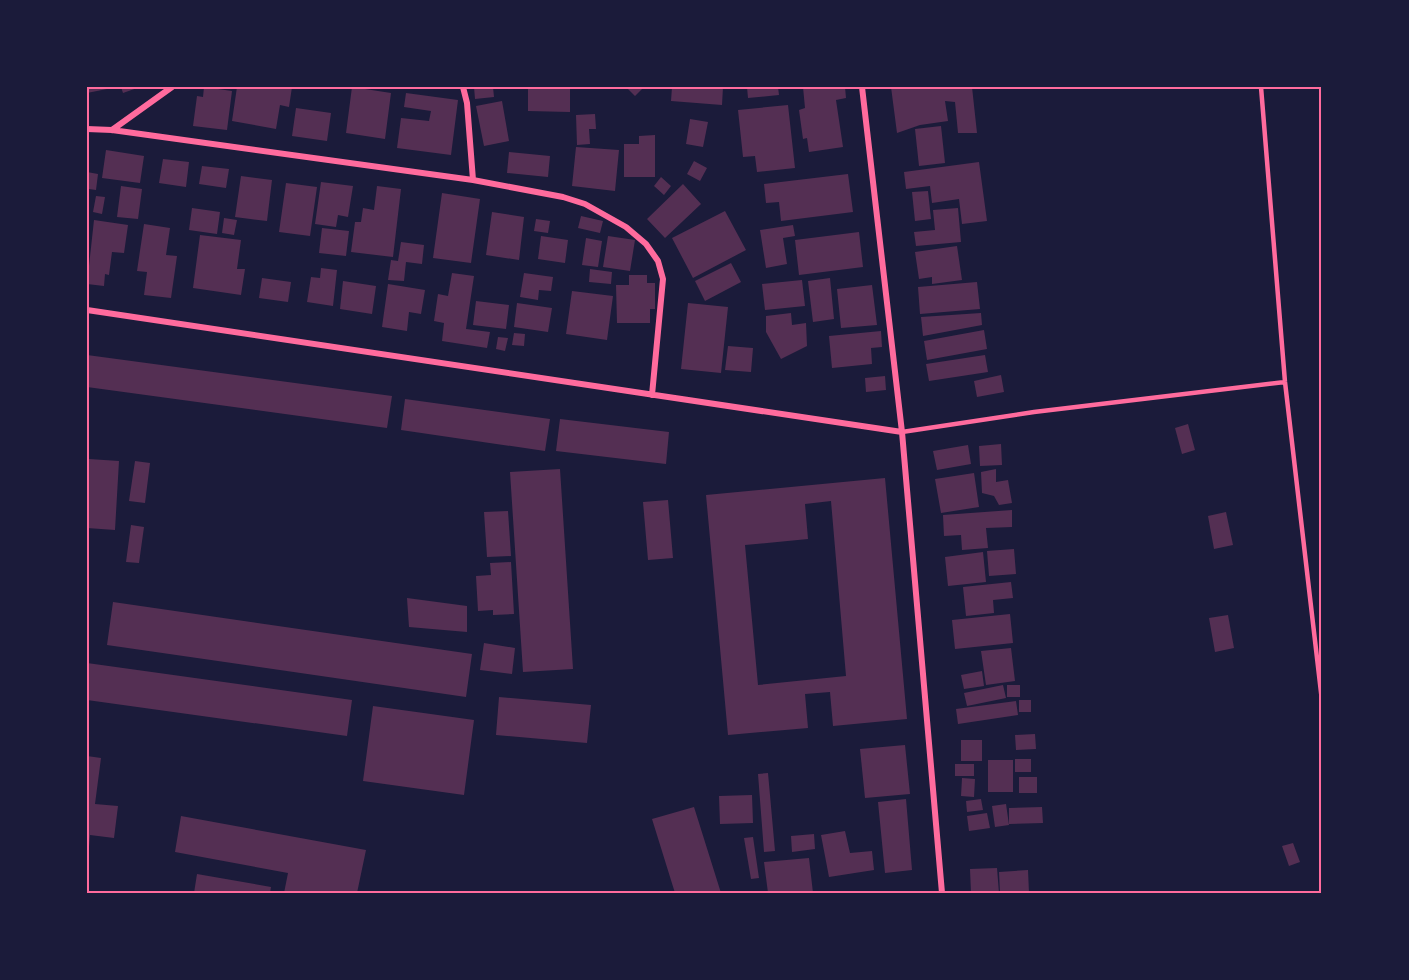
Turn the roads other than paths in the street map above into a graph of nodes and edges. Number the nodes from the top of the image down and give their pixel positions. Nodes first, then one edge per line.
1 (172, 87) edge
2 (463, 87) edge
3 (862, 87) edge
4 (1261, 87) edge
5 (87, 129) edge
6 (112, 130) junction
7 (473, 180) junction
8 (87, 310) edge
9 (1286, 382) junction
10 (652, 395) junction
11 (902, 432) junction
12 (1322, 701) edge
13 (942, 893) edge

1 - 6 street
2 - 7 street
3 - 11 street
4 - 9 lane
5 - 6 street
6 - 7 street
7 - 10 street
8 - 10 street
9 - 11 lane
9 - 12 lane
10 - 11 street
11 - 13 street

